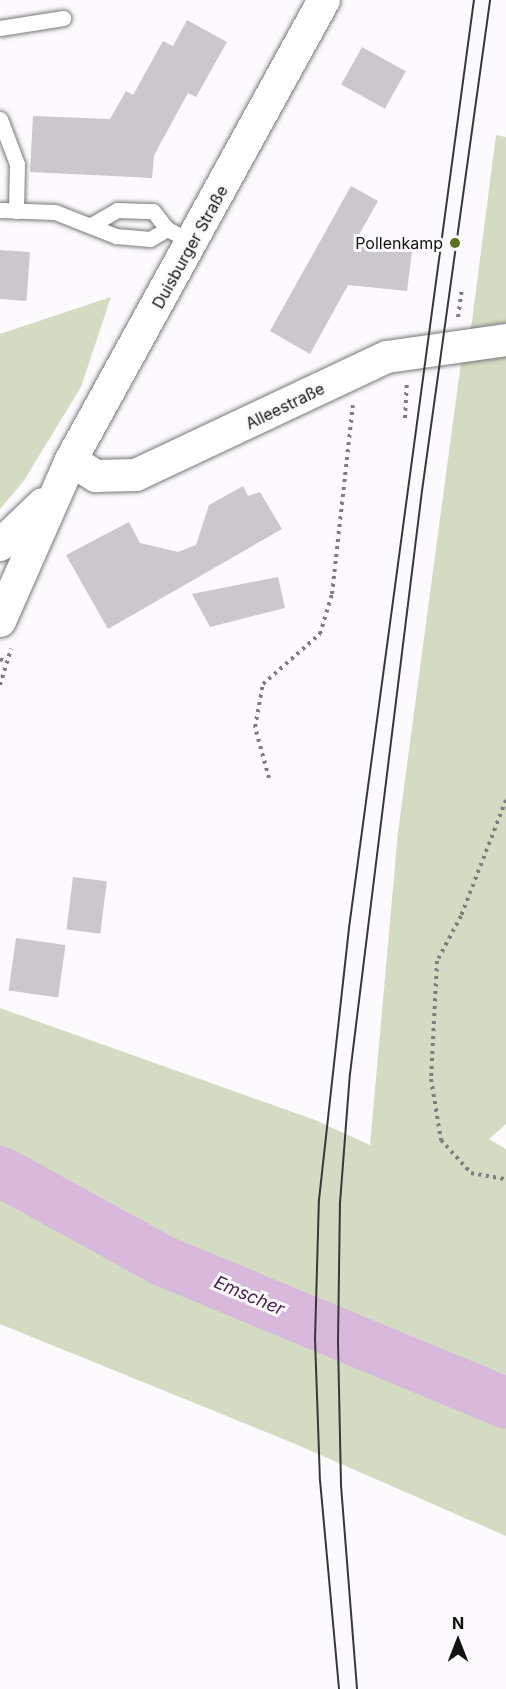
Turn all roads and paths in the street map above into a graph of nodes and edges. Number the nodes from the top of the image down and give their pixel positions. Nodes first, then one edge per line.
1 (324, 0) edge
2 (63, 18) dead end
3 (0, 28) edge
4 (0, 119) edge
5 (0, 210) edge
6 (16, 211) junction
7 (93, 224) junction
8 (180, 235) junction
9 (506, 340) edge
10 (357, 371) junction
11 (71, 460) junction
12 (8, 562) edge
13 (0, 621) edge
14 (0, 659) edge
15 (0, 685) edge
16 (269, 777) dead end
17 (506, 800) edge
18 (506, 1179) edge

1 - 8 street, Duisburger Straße
2 - 3 lane
4 - 6 lane
5 - 6 lane
6 - 7 lane
7 - 8 lane
7 - 8 lane
8 - 11 street, Duisburger Straße
9 - 10 street, Alleestraße
10 - 11 street, Alleestraße
10 - 16 path
11 - 12 street, Duisburger Straße
12 - 13 street, Duisburger Straße
14 - 15 path
17 - 18 path

